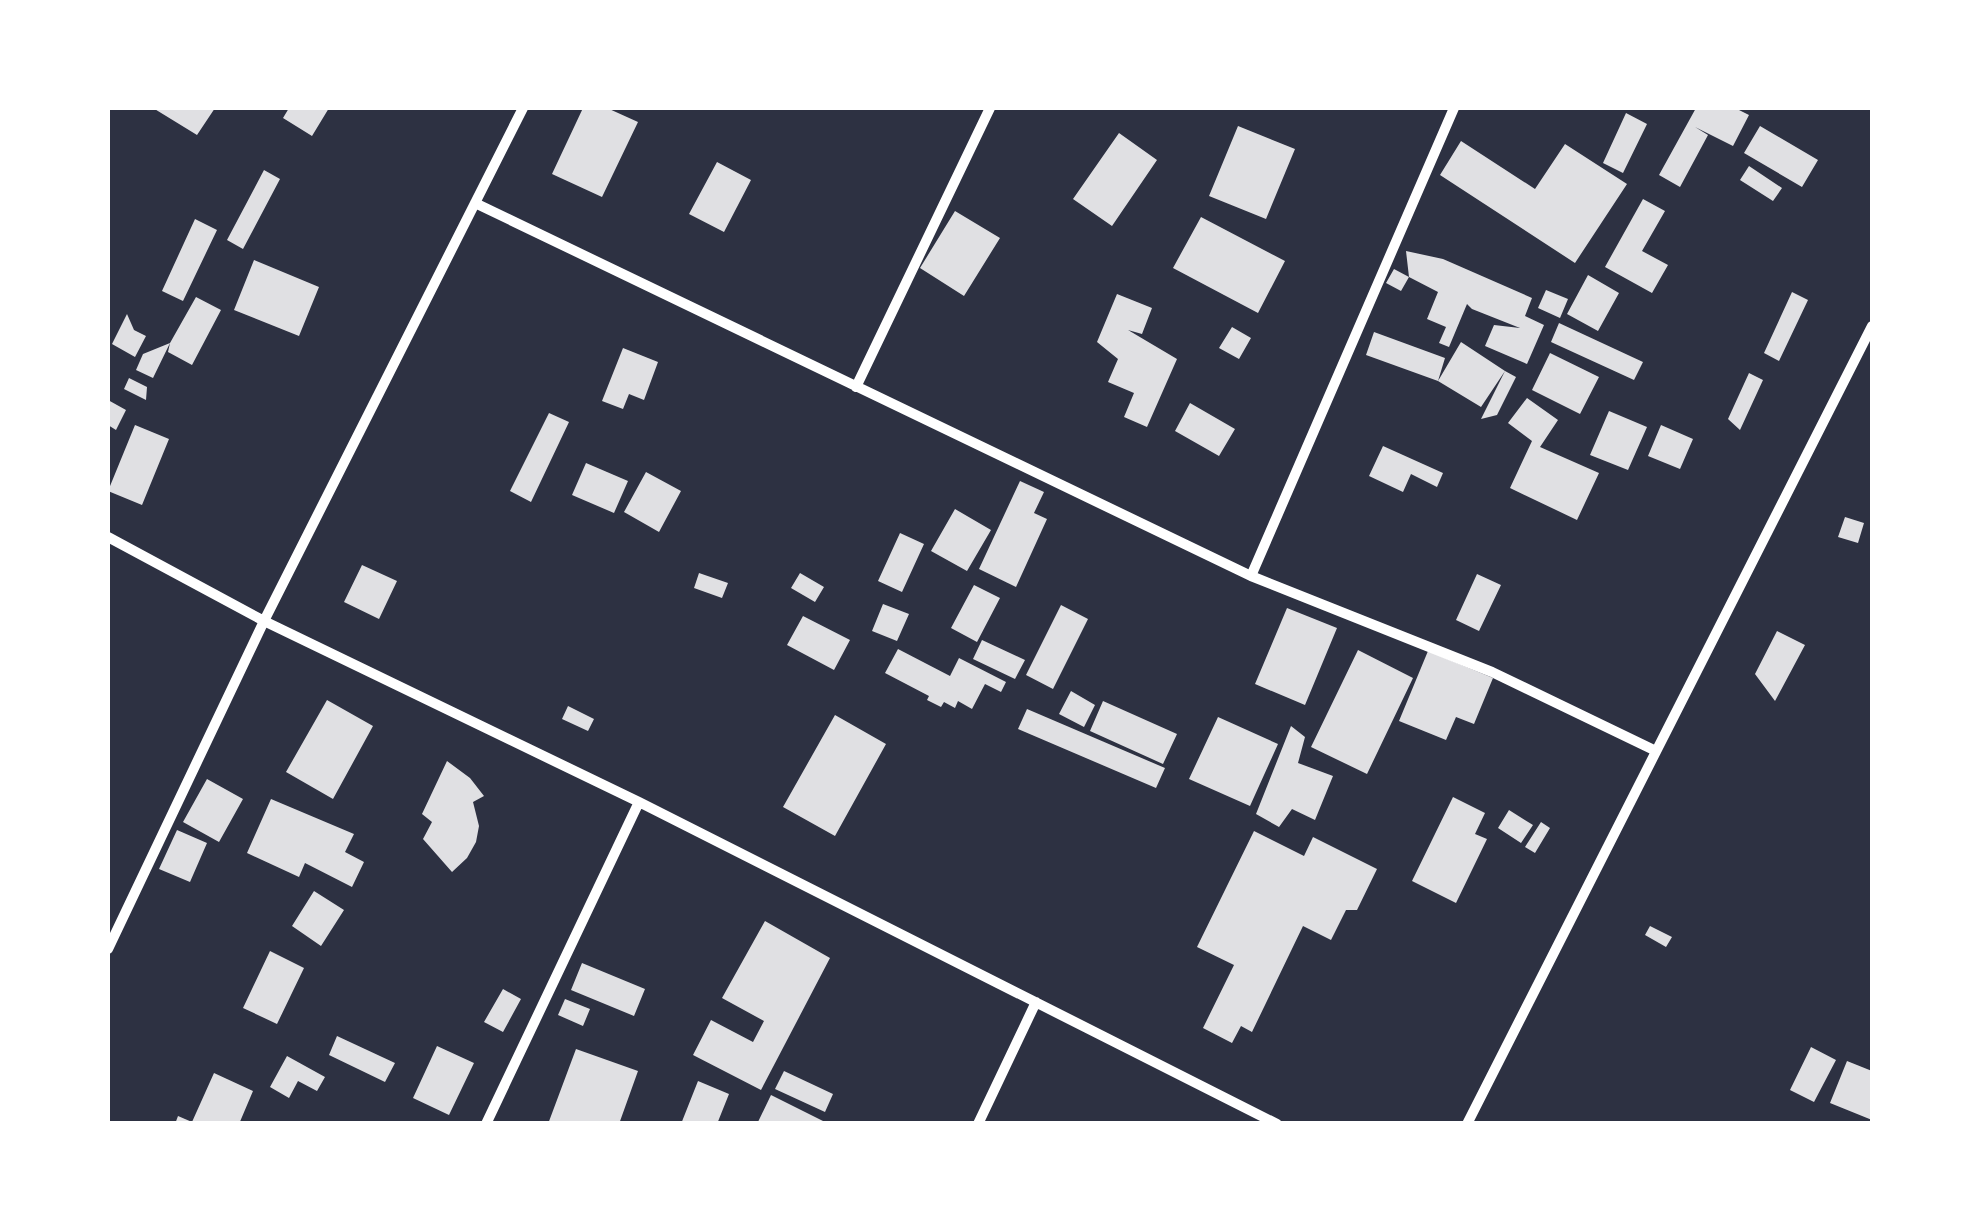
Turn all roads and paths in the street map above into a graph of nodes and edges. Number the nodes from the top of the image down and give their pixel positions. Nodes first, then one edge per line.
1 (522, 108) edge
2 (990, 108) edge
3 (1454, 108) edge
4 (476, 203) junction
5 (1872, 326) edge
6 (856, 387) junction
7 (108, 537) edge
8 (1251, 576) junction
9 (264, 621) junction
10 (1656, 751) junction
11 (639, 802) junction
12 (108, 949) edge
13 (1036, 1002) junction
14 (486, 1124) edge
15 (978, 1124) edge
16 (1277, 1124) edge
17 (1467, 1124) edge

1 - 4 street
2 - 6 street
3 - 8 street
4 - 6 street
4 - 9 street
5 - 10 street
6 - 8 street
7 - 9 street
8 - 10 street
9 - 11 street
9 - 12 street
10 - 17 street
11 - 13 street
11 - 14 street
13 - 15 street
13 - 16 street

